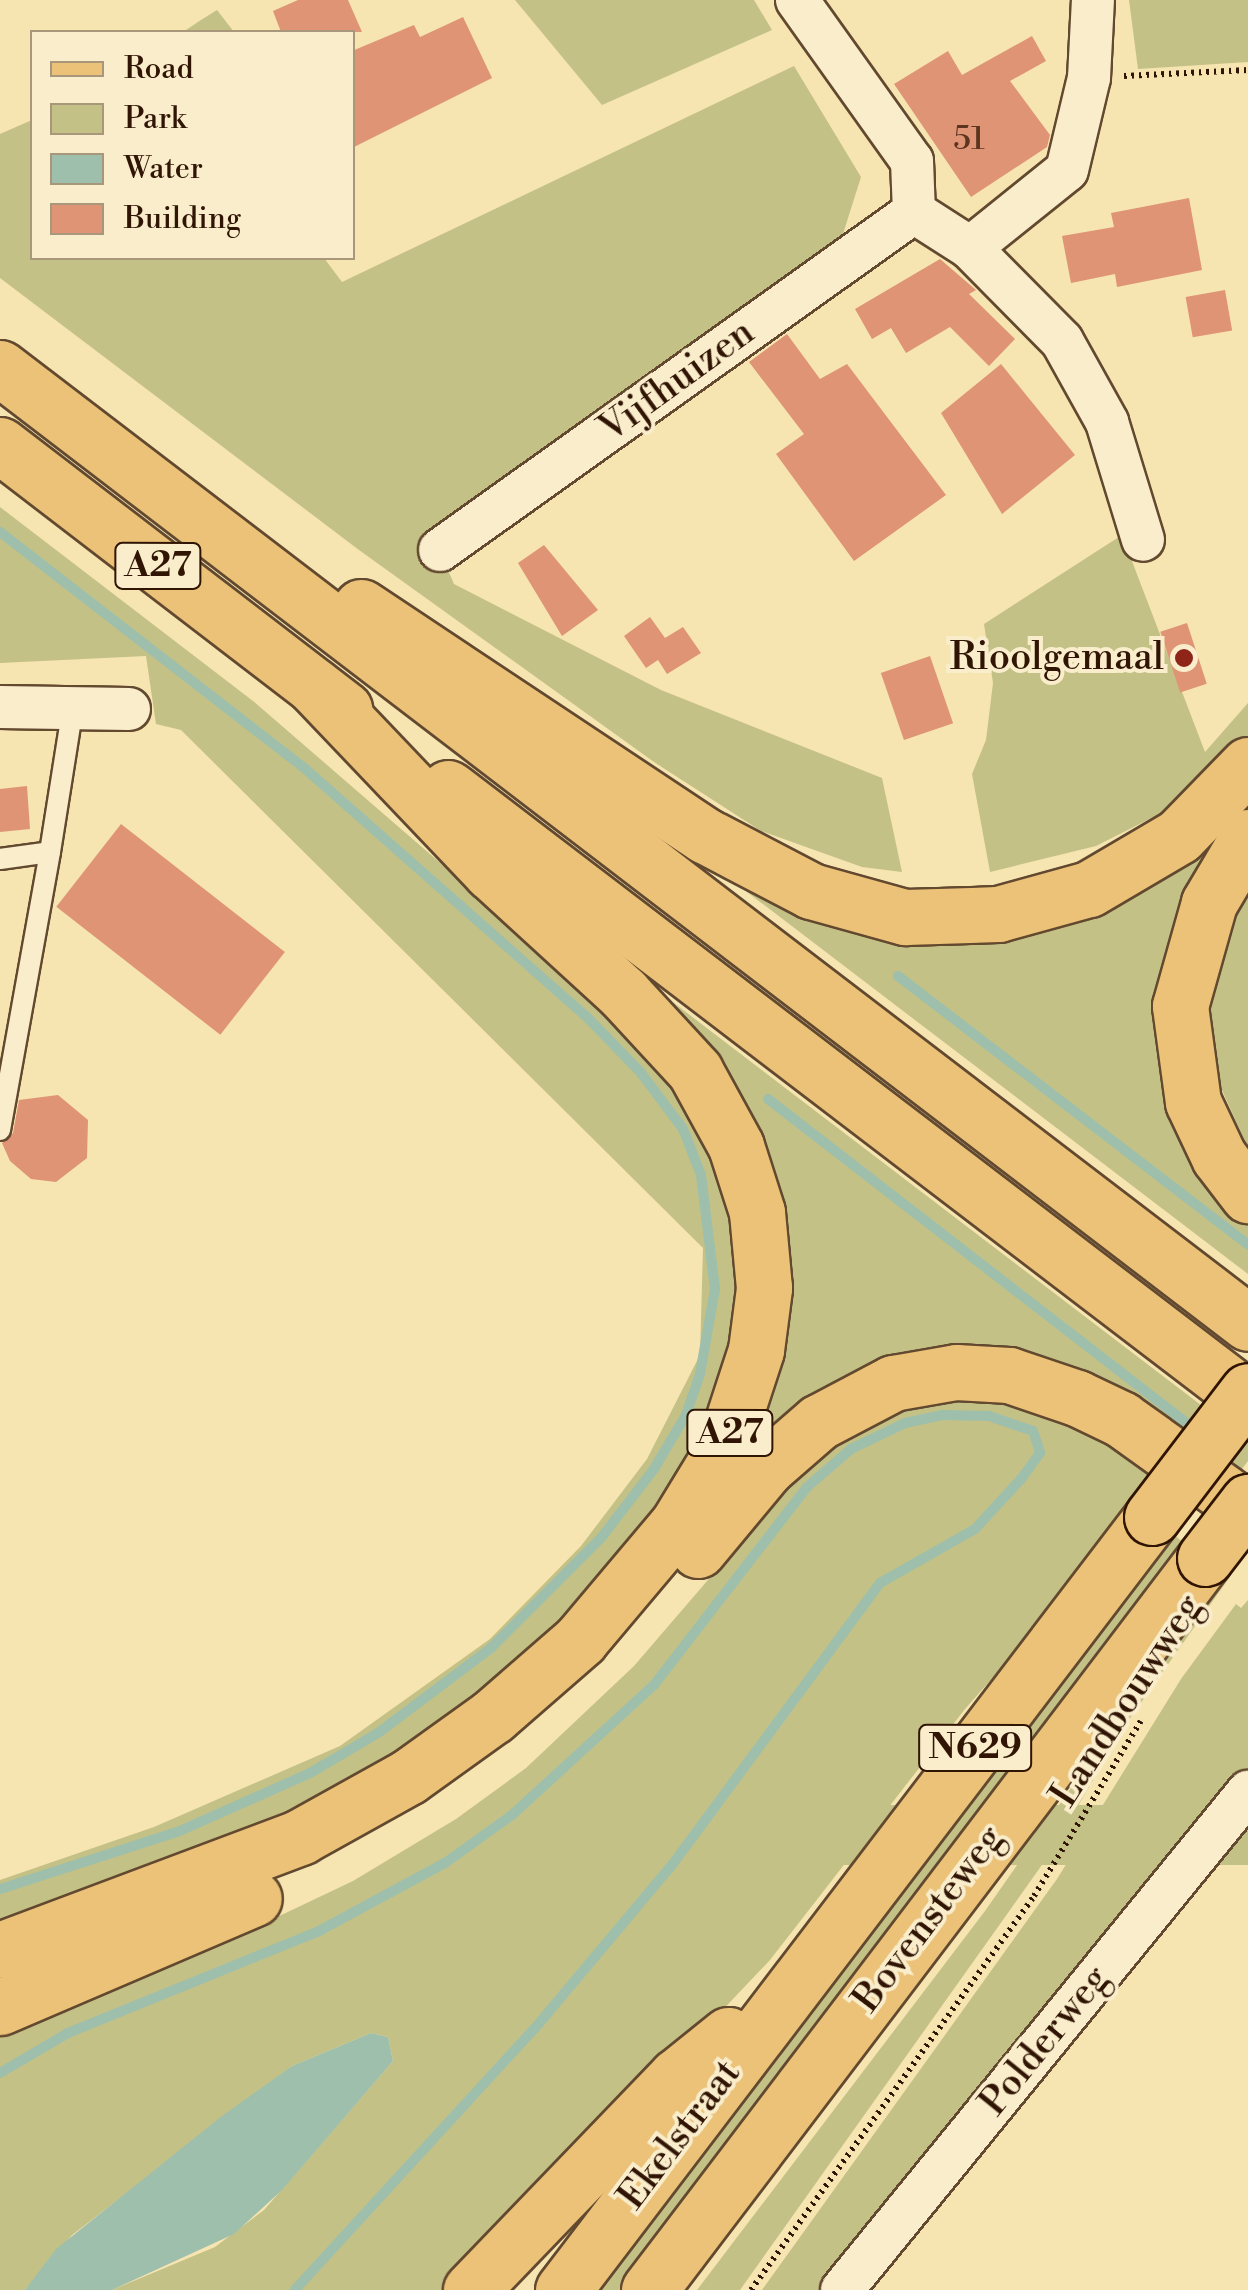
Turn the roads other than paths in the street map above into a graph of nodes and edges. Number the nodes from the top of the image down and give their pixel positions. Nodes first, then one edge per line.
1 (798, 0) edge
2 (1094, 0) edge
3 (914, 212) junction
4 (970, 248) junction
5 (0, 368) edge
6 (0, 445) edge
7 (172, 499) junction
8 (1143, 540) dead end
9 (440, 550) dead end
10 (315, 687) junction
11 (0, 706) edge
12 (74, 706) junction
13 (128, 708) dead end
14 (1248, 765) edge
15 (1248, 837) edge
16 (50, 852) junction
17 (0, 858) edge
18 (0, 1130) edge
19 (1248, 1195) edge
20 (1248, 1323) edge
21 (1248, 1391) edge
22 (1248, 1400) edge
23 (1248, 1506) edge
24 (1248, 1792) edge
25 (0, 1950) edge
26 (796, 1979) junction
27 (0, 2007) edge
28 (471, 2290) edge
29 (563, 2290) edge
30 (649, 2290) edge
31 (842, 2290) edge

1 - 3 street
2 - 4 street
3 - 4 street
3 - 9 street, Vijfhuizen
4 - 8 street
5 - 7 main road, A27
6 - 10 main road, A27
7 - 14 main road, A27
7 - 20 main road, A27
10 - 22 main road, A27
10 - 25 main road, A27
11 - 12 street
12 - 13 street
12 - 16 lane
15 - 19 main road
16 - 17 lane
16 - 18 lane
21 - 26 main road, Bovensteweg / N629, bridge
23 - 27 main road, A27
23 - 30 main road, Bovensteweg / N629, bridge
24 - 31 street, Polderweg
26 - 28 main road, N629
26 - 29 main road, Ekelstraat / N629

